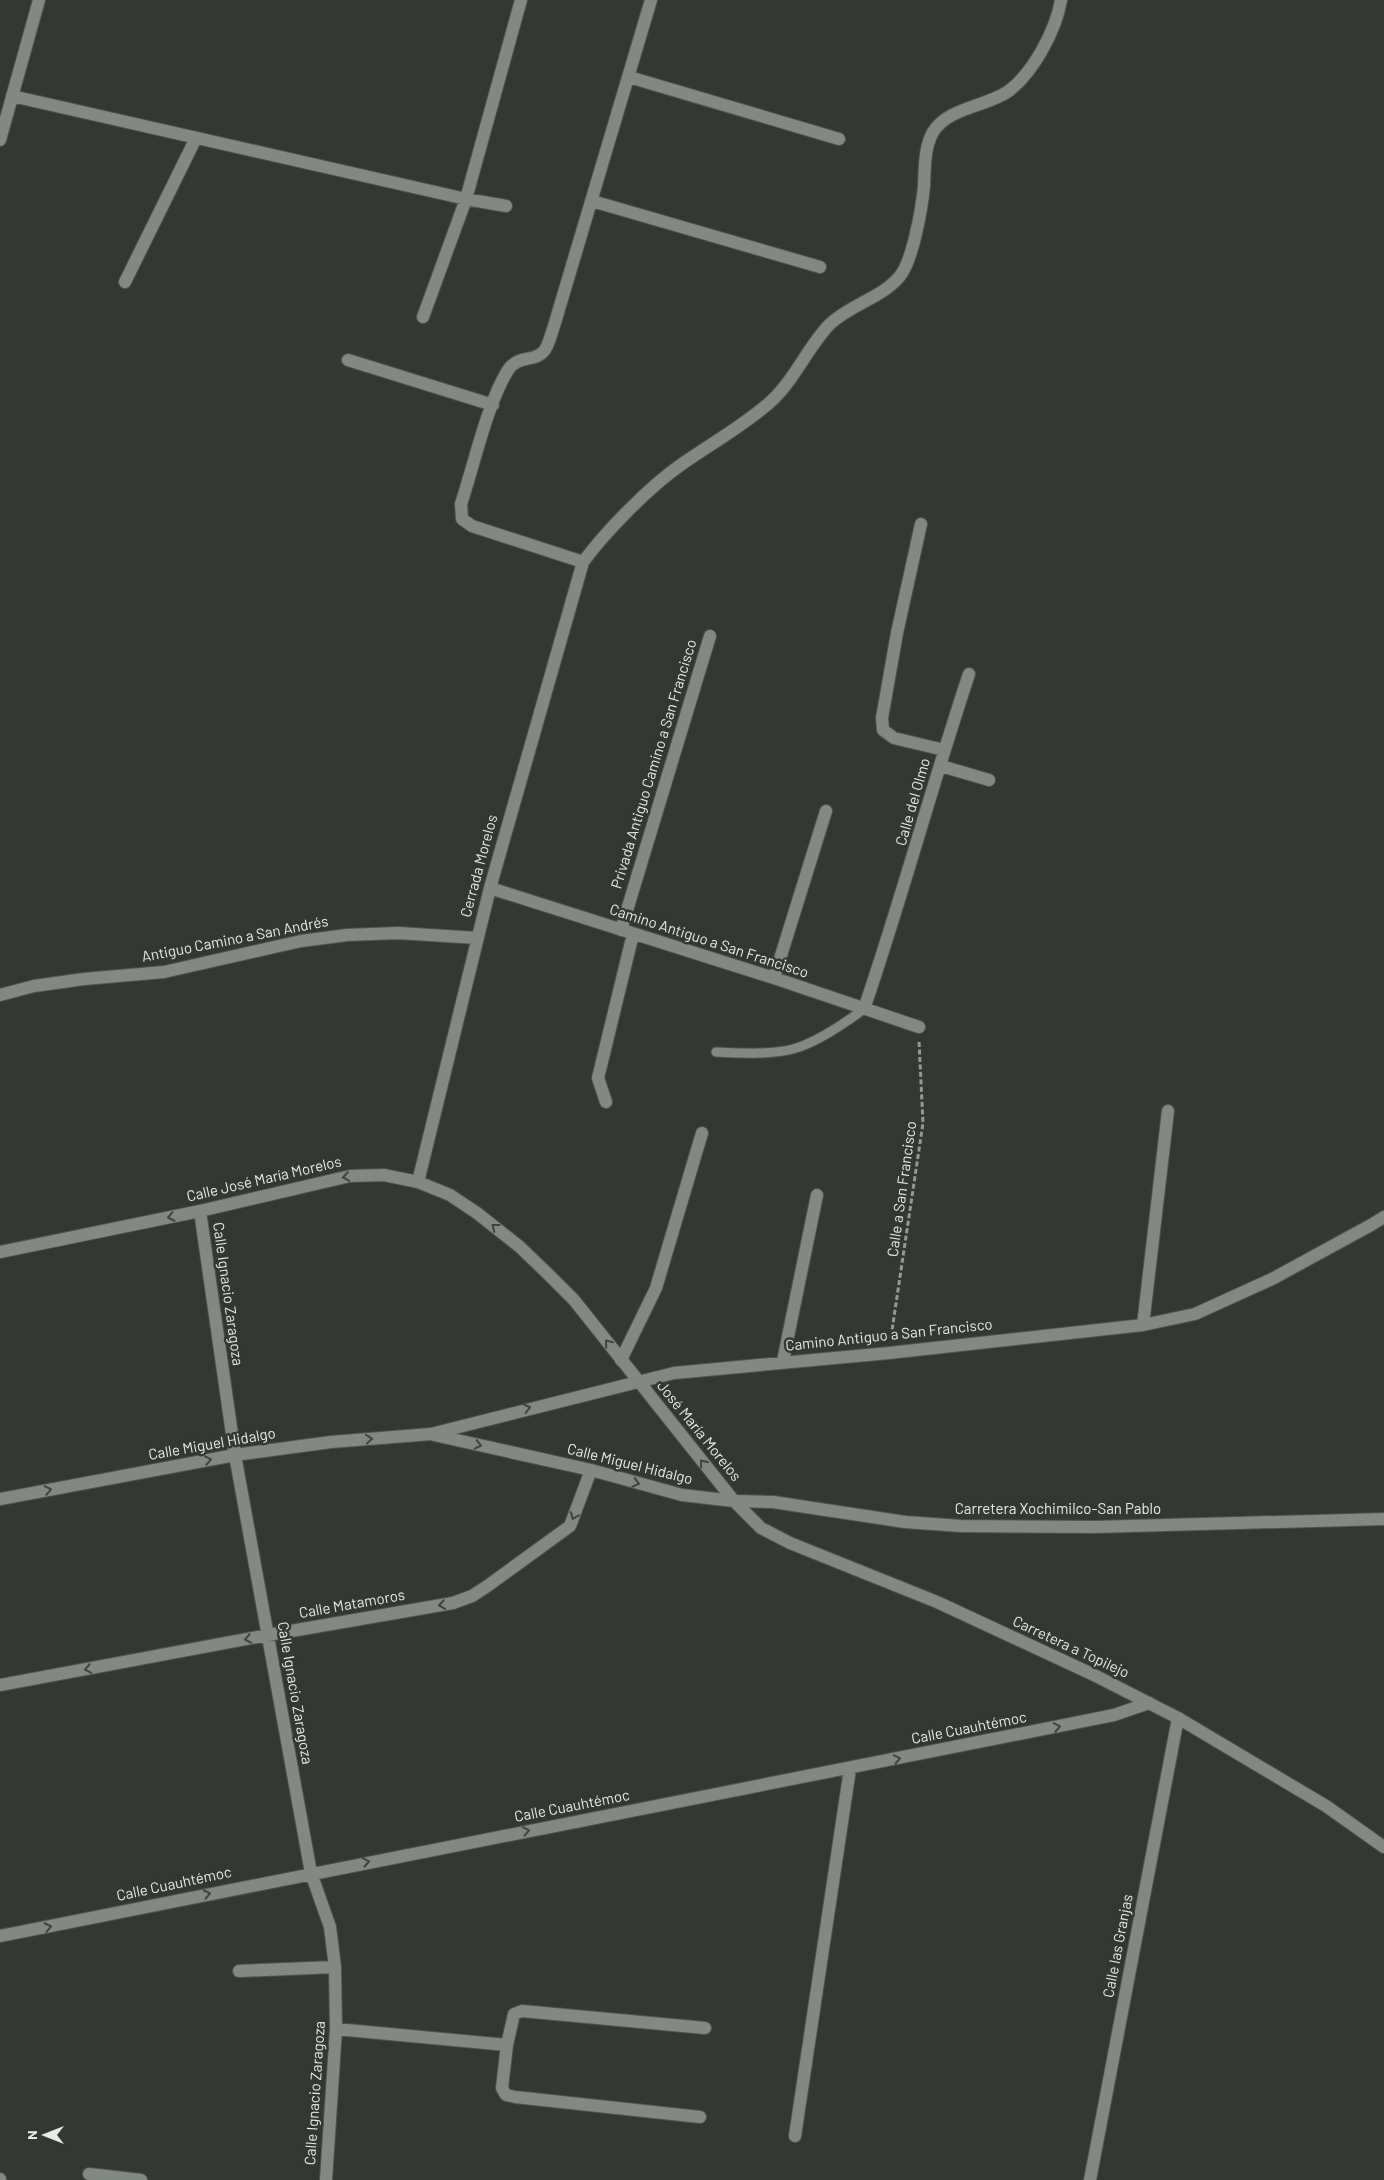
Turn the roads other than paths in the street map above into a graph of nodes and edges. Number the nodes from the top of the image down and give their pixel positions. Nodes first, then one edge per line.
1 (39, 0) edge
2 (521, 0) edge
3 (651, 0) edge
4 (1061, 3) edge
5 (629, 77) junction
6 (12, 96) junction
7 (196, 138) junction
8 (838, 139) dead end
9 (0, 140) edge
10 (466, 199) junction
11 (592, 200) junction
12 (506, 206) dead end
13 (820, 267) dead end
14 (125, 282) dead end
15 (423, 317) dead end
16 (348, 360) dead end
17 (493, 405) junction
18 (921, 524) dead end
19 (582, 562) junction
20 (710, 636) dead end
21 (970, 674) dead end
22 (944, 750) junction
23 (941, 766) junction
24 (989, 780) dead end
25 (826, 811) dead end
26 (490, 888) junction
27 (627, 932) junction
28 (477, 938) junction
29 (774, 978) junction
30 (0, 995) edge
31 (864, 1009) junction
32 (919, 1027) road end
33 (716, 1052) dead end
34 (606, 1102) dead end
35 (1168, 1111) dead end
36 (702, 1134) dead end
37 (418, 1182) junction
38 (817, 1195) dead end
39 (200, 1211) junction
40 (1384, 1217) edge
41 (0, 1252) edge
42 (1143, 1325) junction
43 (622, 1360) junction
44 (783, 1362) junction
45 (638, 1382) junction
46 (431, 1434) junction
47 (236, 1455) junction
48 (591, 1470) junction
49 (0, 1500) edge
50 (734, 1501) junction
51 (1384, 1519) edge
52 (268, 1635) junction
53 (0, 1685) edge
54 (1148, 1702) junction
55 (1178, 1718) junction
56 (850, 1769) junction
57 (1384, 1847) edge
58 (310, 1873) junction
59 (0, 1936) edge
60 (335, 1967) junction
61 (239, 1971) dead end
62 (706, 2028) dead end
63 (336, 2029) junction
64 (507, 2045) junction
65 (700, 2117) dead end
66 (795, 2136) dead end
67 (89, 2174) dead end
68 (141, 2180) edge
69 (326, 2180) edge
70 (1090, 2180) edge

1 - 6 street
2 - 10 street
3 - 5 street
4 - 19 street
5 - 8 street
5 - 11 street
6 - 7 street
6 - 9 street
7 - 10 street
7 - 14 street
10 - 12 street
10 - 15 street
11 - 13 street
11 - 17 street
16 - 17 street
17 - 19 street
18 - 22 street, Calle del Olmo
19 - 26 street, Cerrada Morelos
20 - 27 street, Privada Antiguo Camino a San Francisco
21 - 22 street
22 - 23 street, Calle del Olmo
23 - 24 street
23 - 31 street, Calle del Olmo
25 - 29 street
26 - 27 street, Camino Antiguo a San Francisco
26 - 28 street, Cerrada Morelos
27 - 29 street, Camino Antiguo a San Francisco
27 - 34 street, Privada Antiguo Camino a San Francisco
28 - 30 street, Antiguo Camino a San Andrés
28 - 37 street, Cerrada Morelos
29 - 31 street, Camino Antiguo a San Francisco
31 - 32 street, Camino Antiguo a San Francisco
31 - 33 lane
35 - 42 street
36 - 43 street
37 -> 39 street, Calle José María Morelos
43 -> 37 street, Calle José María Morelos
38 - 44 street
39 -> 41 street, Calle José María Morelos
39 - 47 street, Calle Ignacio Zaragoza
40 - 42 street, Camino Antiguo a San Francisco
42 - 44 street, Camino Antiguo a San Francisco
43 - 45 street, Calle José María Morelos
44 - 45 street, Camino Antiguo a San Francisco
46 -> 45 street, Calle Miguel Hidalgo
50 -> 45 street, José María Morelos
47 -> 46 street, Calle Miguel Hidalgo
46 -> 48 street, Calle Miguel Hidalgo
49 -> 47 street, Calle Miguel Hidalgo
47 - 52 street, Calle Ignacio Zaragoza
48 -> 50 street, Calle Miguel Hidalgo
48 -> 52 street, Calle Matamoros
50 - 51 street, Carretera Xochimilco-San Pablo
50 - 54 street, Carretera a Topilejo
52 -> 53 street, Calle Matamoros
52 - 58 street, Calle Ignacio Zaragoza
54 - 55 street, Carretera a Topilejo
56 -> 54 street, Calle Cuauhtémoc
55 - 57 street, Carretera a Topilejo
55 - 70 street, Calle las Granjas
58 -> 56 street, Calle Cuauhtémoc
56 - 66 street
59 -> 58 street, Calle Cuauhtémoc
58 - 60 street, Calle Ignacio Zaragoza
60 - 61 street
60 - 63 street, Calle Ignacio Zaragoza
62 - 64 street
63 - 64 street
63 - 69 street, Calle Ignacio Zaragoza
64 - 65 street
67 - 68 street

